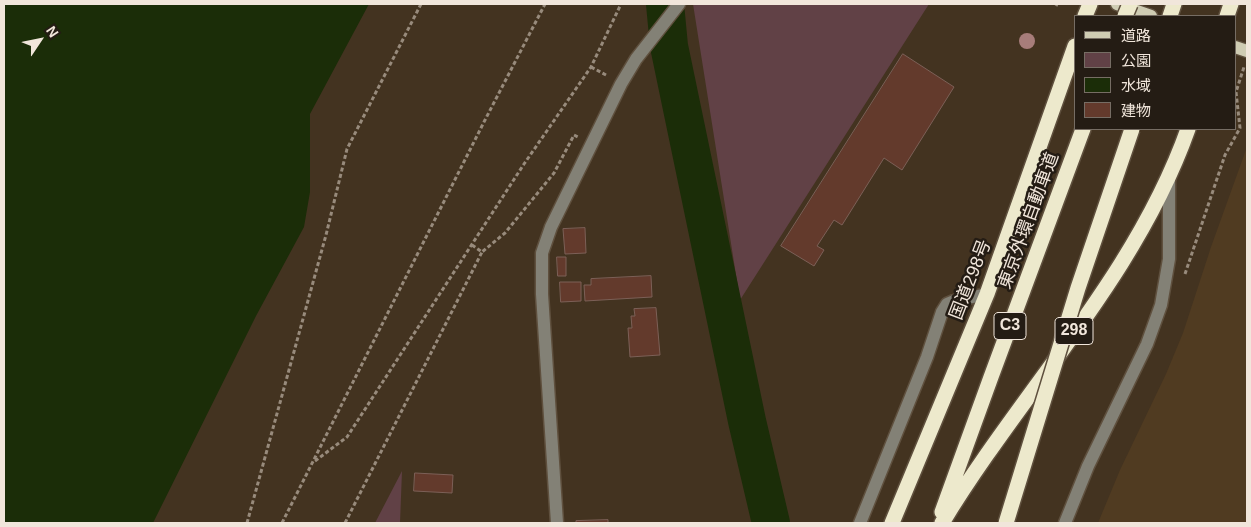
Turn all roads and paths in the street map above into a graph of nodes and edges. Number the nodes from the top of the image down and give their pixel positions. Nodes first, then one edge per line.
1 (421, 4) edge
2 (545, 4) edge
3 (621, 4) edge
4 (679, 4) edge
5 (1117, 4) edge
6 (1148, 15) edge
7 (1074, 49) edge
8 (1242, 74) dead end
9 (1240, 128) dead end
10 (1083, 130) edge
11 (1132, 130) edge
12 (1188, 130) edge
13 (591, 144) junction
14 (1169, 172) junction
15 (472, 245) junction
16 (482, 252) junction
17 (986, 294) junction
18 (313, 463) junction
19 (247, 523) edge
20 (282, 523) edge
21 (345, 523) edge
22 (557, 523) edge
23 (860, 523) edge
24 (892, 523) edge
25 (941, 523) edge
26 (1006, 523) edge
27 (1066, 523) edge

1 - 19 path
2 - 18 path
3 - 15 path
4 - 13 street
5 - 6 main road
7 - 17 highway, 国道298号
8 - 9 path
10 - 25 highway, 東京外環自動車道 / C3
11 - 26 highway, bridge
12 - 14 highway, 298
13 - 16 path
13 - 22 street
14 - 25 highway, 298
14 - 27 street
15 - 16 path
15 - 18 path
16 - 21 path
17 - 23 street
17 - 24 highway, 国道298号
18 - 20 path

